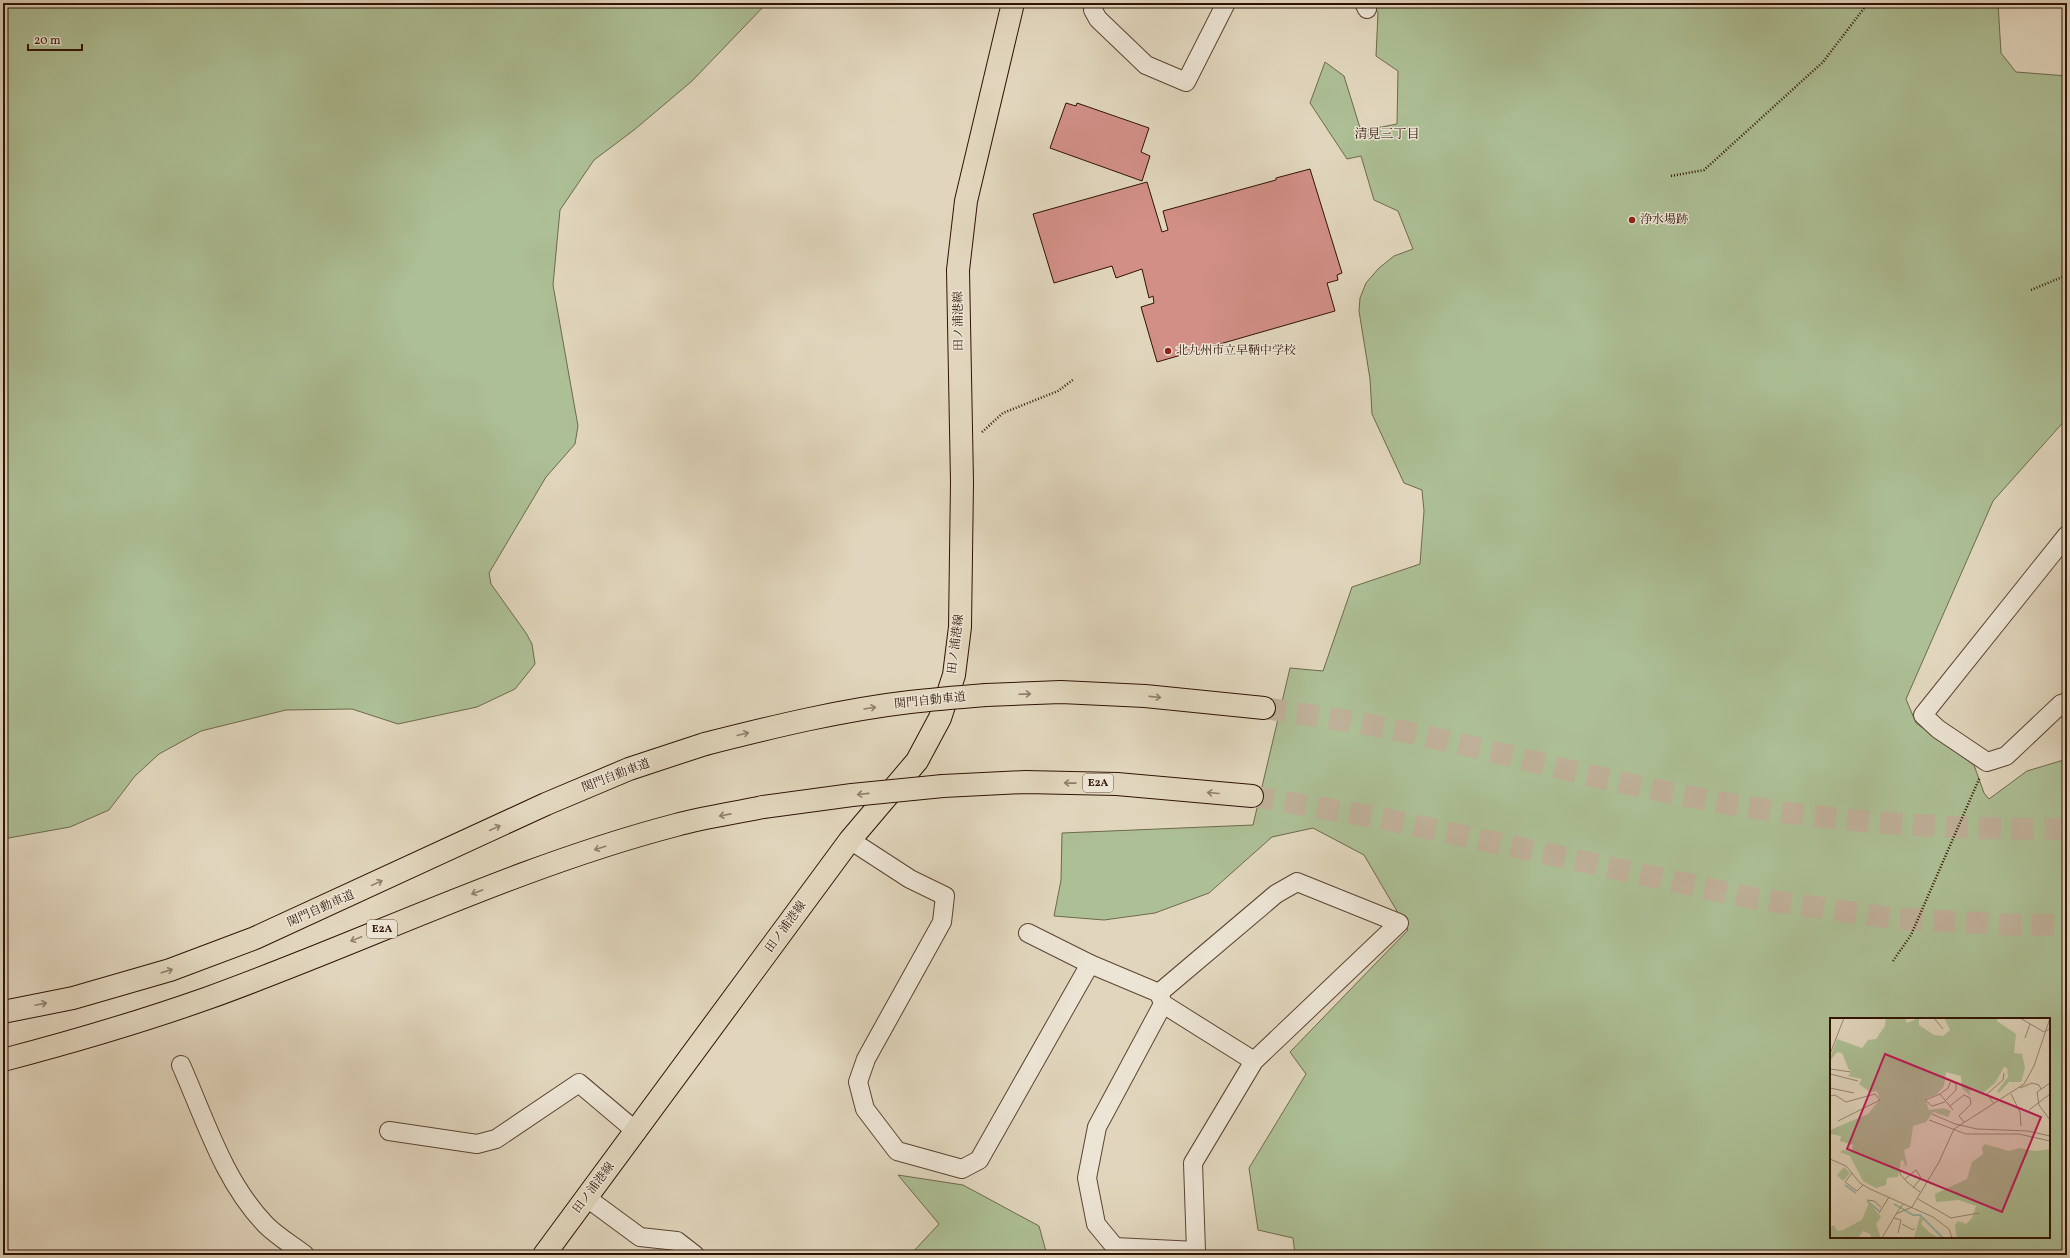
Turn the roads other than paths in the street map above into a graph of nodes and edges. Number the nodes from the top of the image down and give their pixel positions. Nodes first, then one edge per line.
1 (1013, 3) edge
2 (1094, 3) edge
3 (1226, 3) edge
4 (2067, 535) edge
5 (2067, 702) edge
6 (1264, 708) tunnel mouth
7 (1252, 796) tunnel mouth
8 (850, 840) junction
9 (1028, 933) dead end
10 (1090, 964) junction
11 (1161, 998) junction
12 (3, 1012) edge
13 (3, 1060) edge
14 (1254, 1061) junction
15 (182, 1065) dead end
16 (389, 1131) dead end
17 (637, 1132) junction
18 (587, 1198) junction
19 (305, 1255) edge
20 (544, 1255) edge
21 (695, 1255) edge

1 - 8 main road, 田ノ浦港線
2 - 3 street
4 - 5 street
12 -> 6 main road, 関門自動車道, bridge
7 -> 13 main road, E2A, bridge
8 - 10 street
8 - 17 main road, 田ノ浦港線
9 - 10 street
10 - 11 street
11 - 14 street
11 - 14 street
11 - 14 street
15 - 19 street
16 - 17 street
17 - 18 main road, 田ノ浦港線
18 - 20 main road, 田ノ浦港線
18 - 21 street

